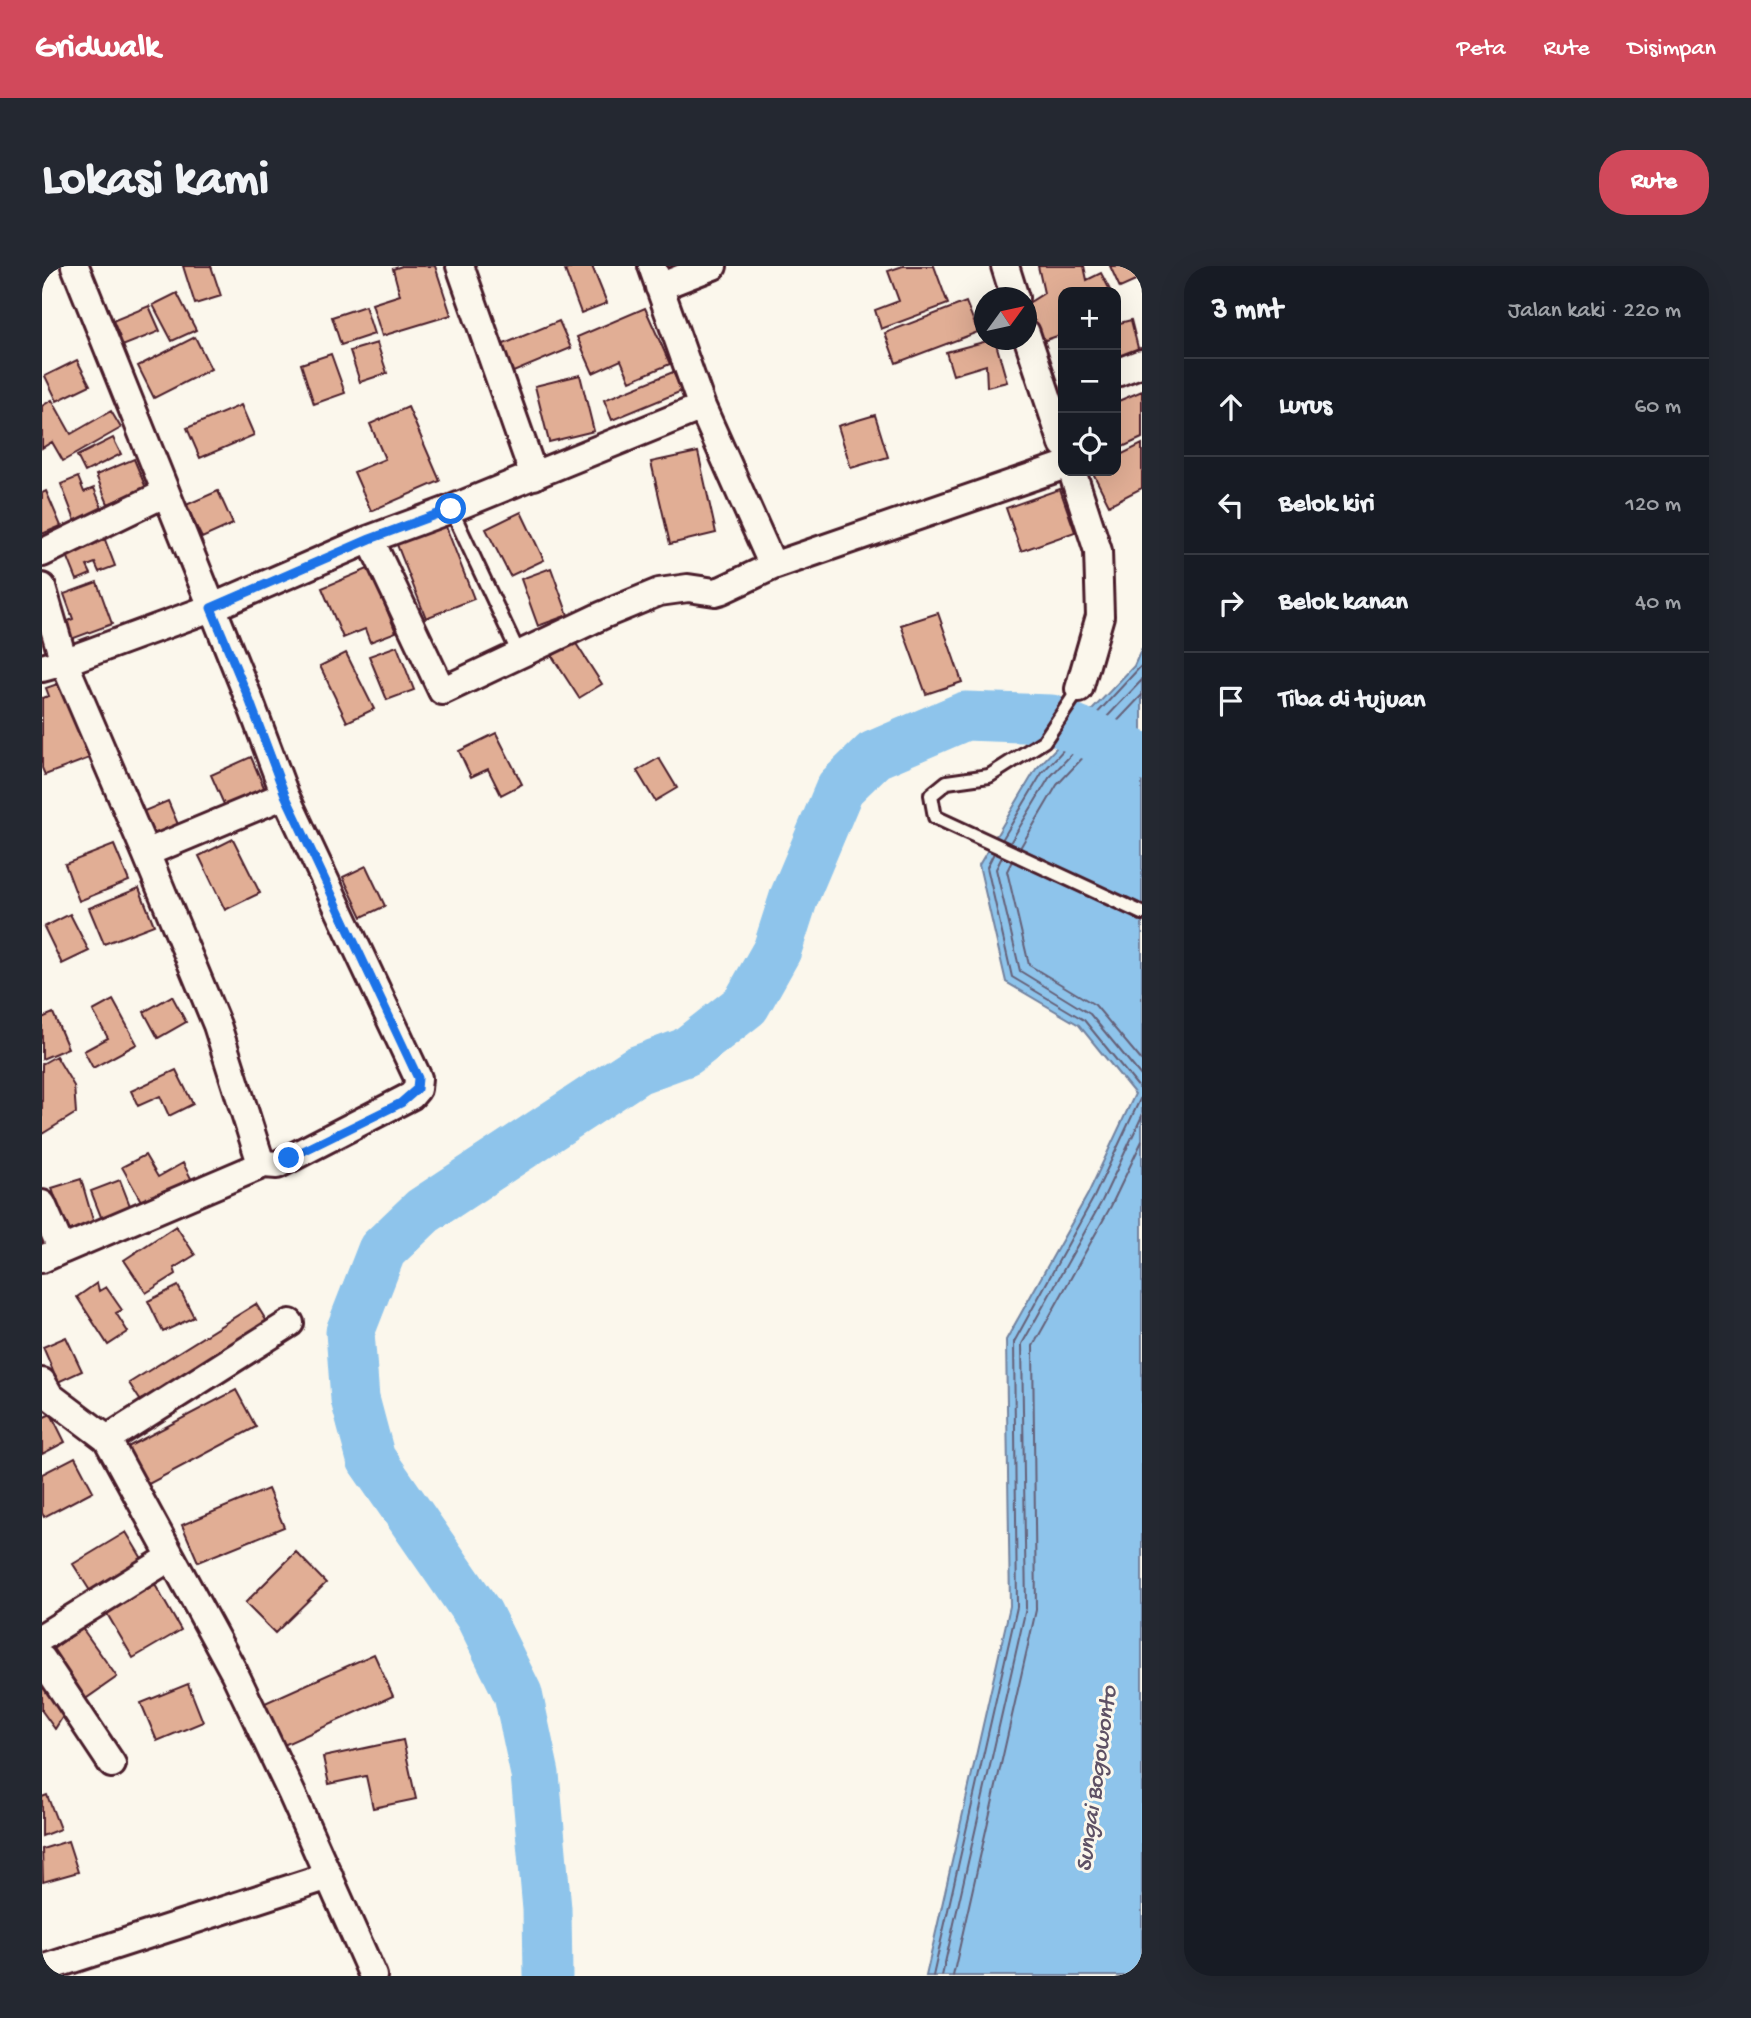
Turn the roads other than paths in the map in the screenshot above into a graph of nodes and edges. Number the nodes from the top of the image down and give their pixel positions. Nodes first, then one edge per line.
1 (75, 266) edge
2 (460, 266) edge
3 (713, 266) edge
4 (1005, 266) edge
5 (656, 277) edge
6 (1012, 287) edge
7 (1035, 350) edge
8 (1142, 363) edge
9 (1121, 371) edge
10 (1056, 396) edge
11 (702, 407) junction
12 (1058, 468) edge
13 (534, 476) junction
14 (1074, 476) edge
15 (166, 493) junction
16 (451, 509) junction
17 (370, 539) junction
18 (42, 553) edge
19 (773, 566) junction
20 (42, 587) edge
21 (211, 608) junction
22 (519, 654) junction
23 (53, 665) edge
24 (1079, 689) joint
25 (285, 795) junction
26 (146, 853) junction
27 (1142, 913) edge
28 (264, 1164) junction
29 (42, 1204) edge
30 (52, 1254) edge
31 (290, 1323) dead end
32 (45, 1393) edge
33 (107, 1439) junction
34 (171, 1556) junction
35 (42, 1637) edge
36 (42, 1659) edge
37 (112, 1764) dead end
38 (329, 1876) junction
39 (42, 1969) edge
40 (373, 1976) edge

1 - 15 street
2 - 13 street
3 - 5 street
4 - 6 street
5 - 11 street
7 - 10 street
8 - 9 street
11 - 13 street
11 - 19 street
12 - 19 street
13 - 16 street
14 - 24 street
15 - 18 street
15 - 21 street
16 - 17 street
16 - 22 lane
17 - 21 street
17 - 22 street
19 - 22 street
20 - 23 street
21 - 23 street
21 - 25 street
23 - 26 street
24 - 27 lane
25 - 26 street
25 - 28 street
26 - 28 street
28 - 30 street
29 - 30 street
31 - 33 street
32 - 33 street
33 - 34 street
34 - 35 street
34 - 38 street
36 - 37 street
38 - 39 street
38 - 40 street

